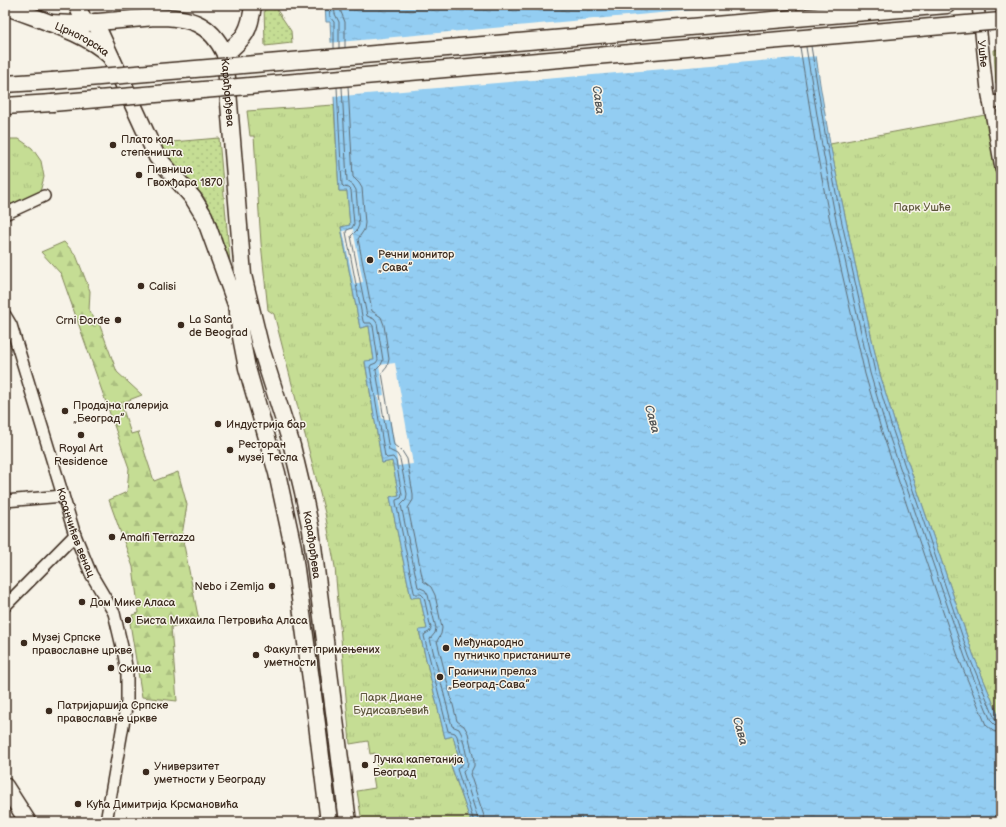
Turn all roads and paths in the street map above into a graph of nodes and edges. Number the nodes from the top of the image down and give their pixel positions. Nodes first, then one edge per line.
1 (77, 5) edge
2 (253, 5) edge
3 (947, 5) edge
4 (978, 5) edge
5 (5, 6) edge
6 (145, 11) edge
7 (1001, 21) edge
8 (49, 23) junction
9 (90, 23) junction
10 (225, 54) junction
11 (112, 59) junction
12 (10, 82) edge
13 (1001, 101) edge
14 (989, 102) junction
15 (5, 106) edge
16 (1001, 168) edge
17 (44, 196) dead end
18 (5, 214) edge
19 (243, 275) junction
20 (238, 310) junction
21 (5, 315) edge
22 (63, 496) junction
23 (5, 501) edge
24 (75, 535) junction
25 (5, 606) edge
26 (5, 786) edge
27 (28, 822) edge
28 (106, 822) edge
29 (329, 822) edge
30 (348, 822) edge

1 - 9 main road, Карађорђева
2 - 10 main road
3 - 12 main road, bridge
4 - 14 street, Ушће
5 - 8 main road, Црногорска
6 - 9 main road, Карађорђева
6 - 10 main road, Карађорђева
7 - 15 main road, bridge
8 - 9 main road, Црногорска
8 - 11 main road, Црногорска
9 - 11 main road, Карађорђева
10 - 19 main road, Карађорђева
11 - 20 main road, Карађорђева
13 - 14 street
14 - 16 street, Ушће
17 - 18 street
19 - 20 main road, Карађорђева
19 - 30 main road, Карађорђева
20 - 29 main road, Карађорђева
21 - 22 street, Косанчићев венац
22 - 23 street
22 - 24 street, Косанчићев венац
24 - 25 street
24 - 28 street, Косанчићев венац
26 - 27 main road

